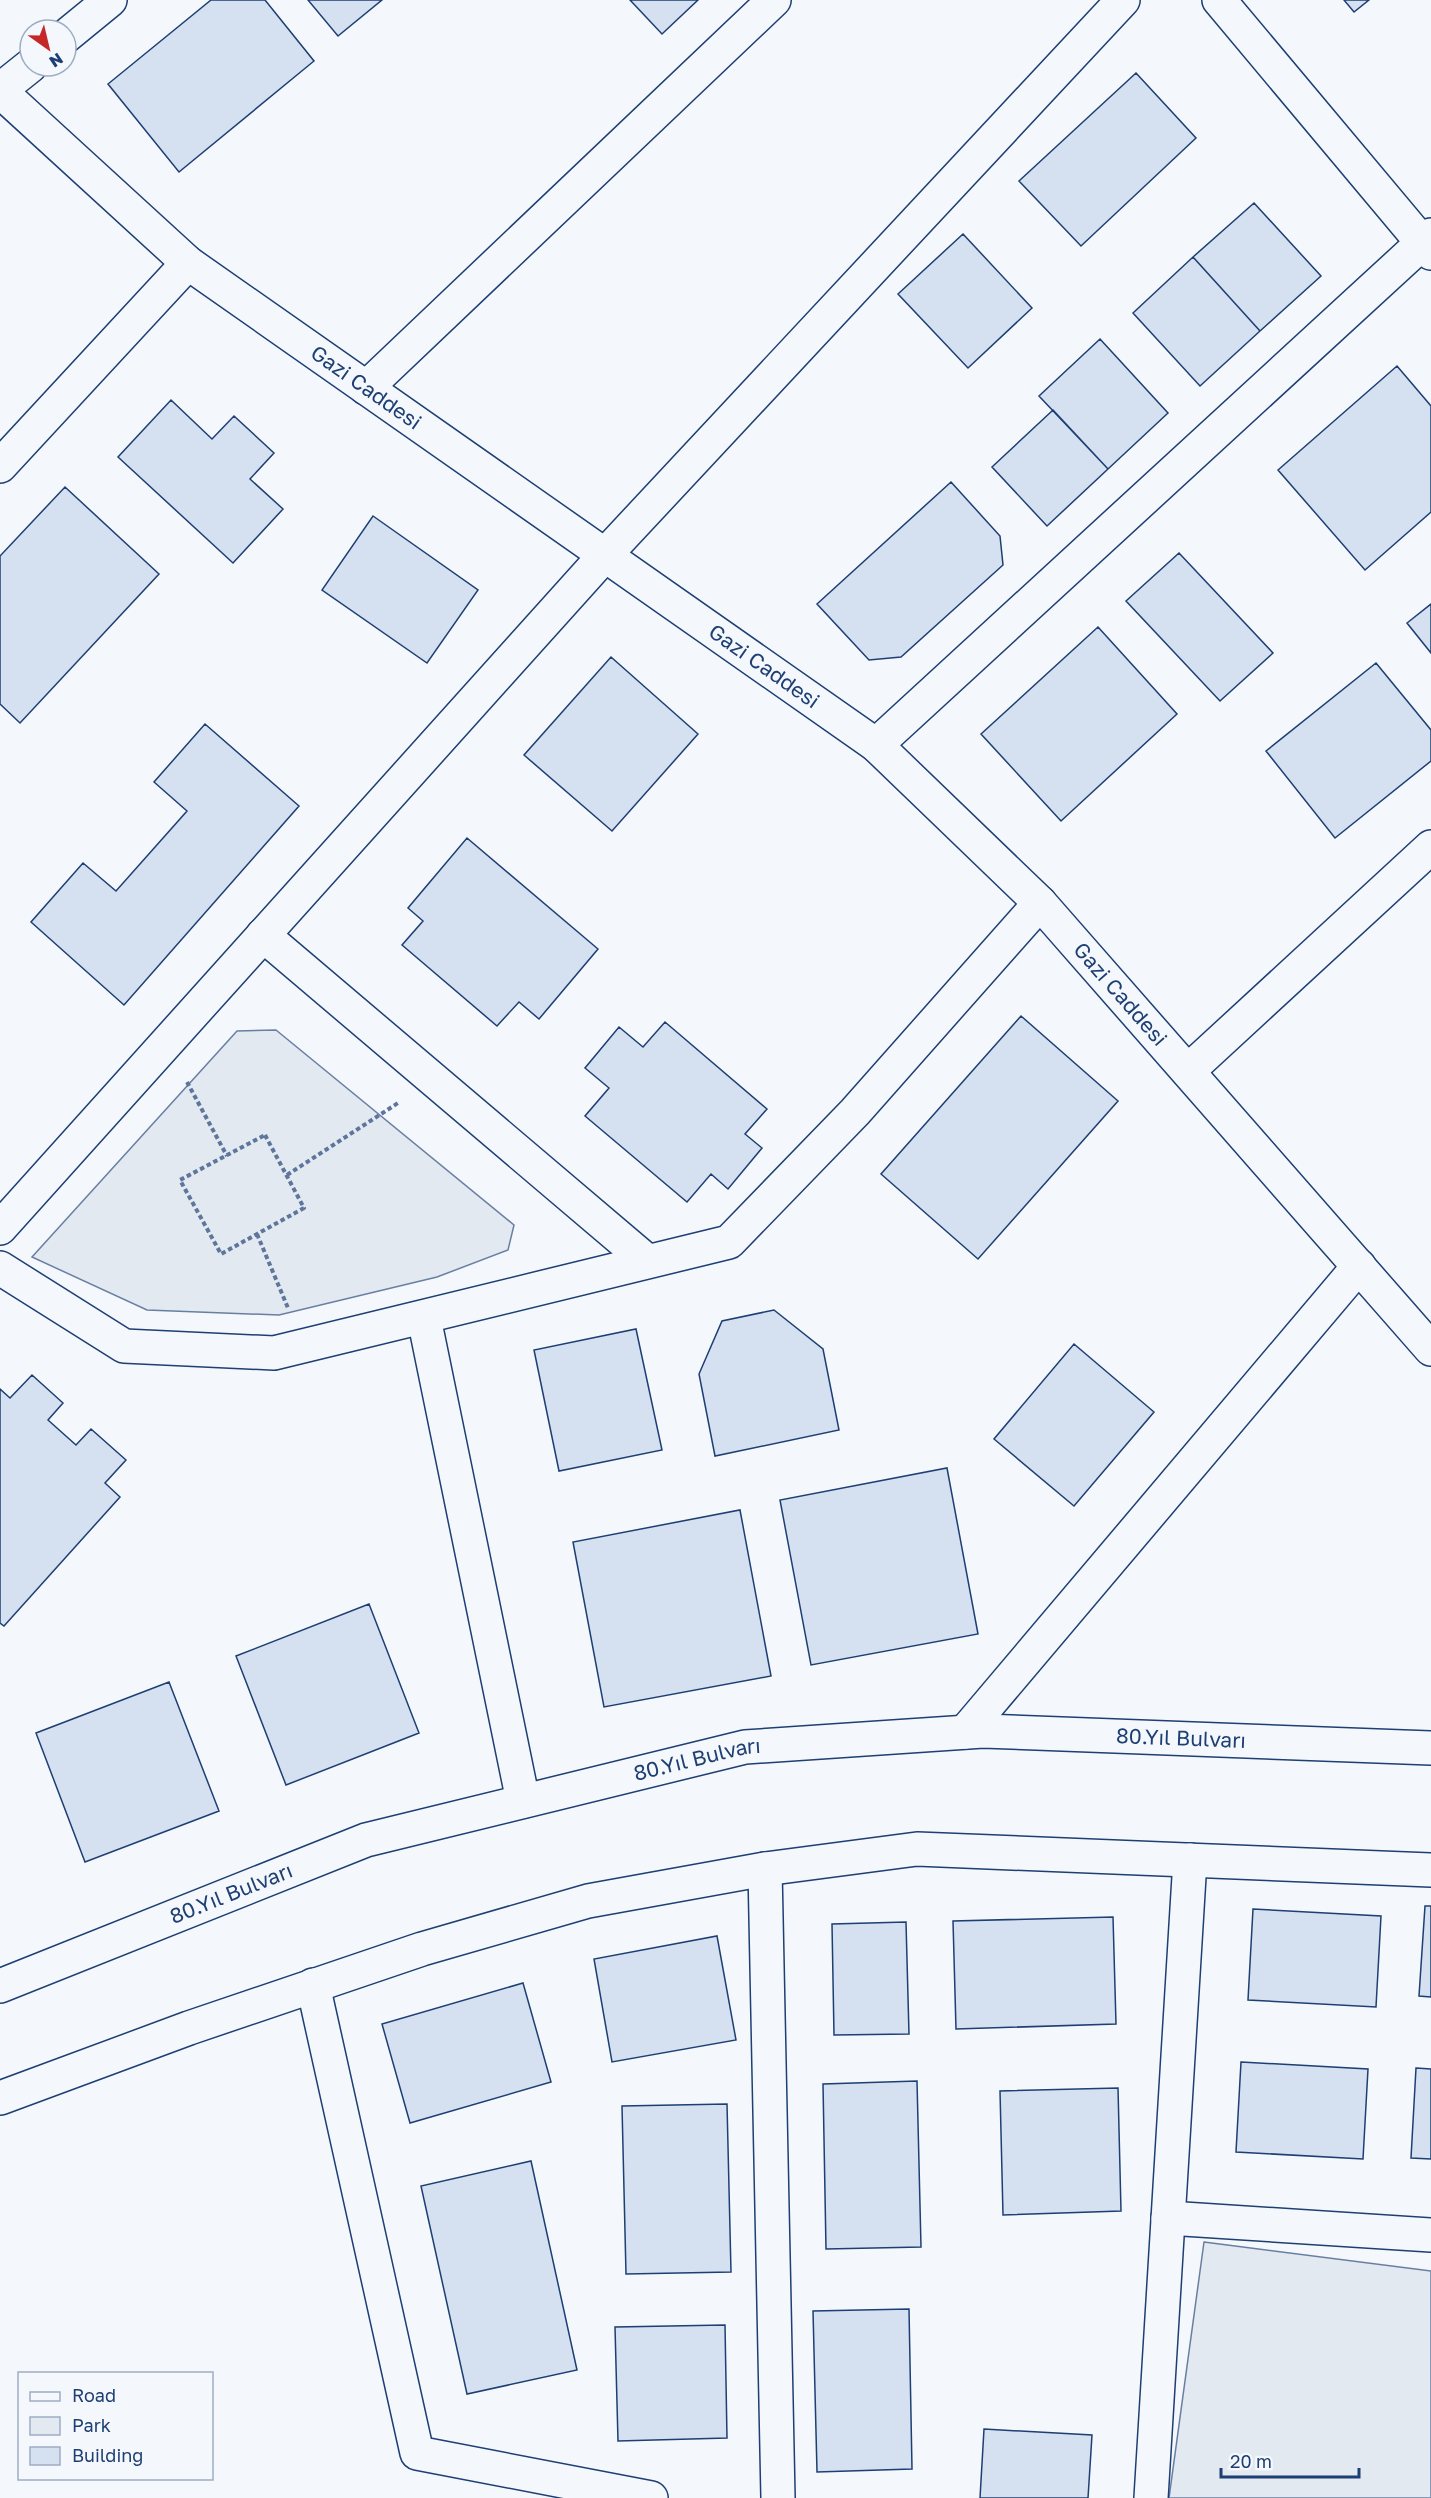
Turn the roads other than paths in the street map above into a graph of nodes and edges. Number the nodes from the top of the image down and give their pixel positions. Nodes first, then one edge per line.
1 (110, 0) edge
2 (774, 0) edge
3 (1123, 0) edge
4 (1220, 0) edge
5 (78, 26) edge
6 (18, 76) edge
7 (0, 91) edge
8 (1428, 244) edge
9 (188, 263) junction
10 (366, 388) junction
11 (0, 466) edge
12 (605, 555) junction
13 (876, 745) junction
14 (1431, 847) edge
15 (1040, 903) junction
16 (263, 936) junction
17 (1188, 1071) junction
18 (0, 1228) edge
19 (647, 1261) junction
20 (1359, 1266) junction
21 (0, 1269) edge
22 (424, 1318) junction
23 (1431, 1349) edge
24 (965, 1732) junction
25 (1431, 1749) edge
26 (523, 1801) junction
27 (1190, 1860) junction
28 (765, 1869) junction
29 (1431, 1870) edge
30 (2, 1984) edge
31 (313, 1985) junction
32 (0, 2098) edge
33 (1168, 2218) junction
34 (1431, 2235) edge
35 (651, 2498) edge
36 (778, 2498) edge
37 (1151, 2498) edge

1 - 5 street
2 - 10 street
3 - 12 street
4 - 8 street
6 - 7 street
7 - 9 street, Gazi Caddesi
8 - 13 street
9 - 10 street, Gazi Caddesi
9 - 11 street
10 - 12 street, Gazi Caddesi
12 - 13 street, Gazi Caddesi
12 - 16 street
13 - 15 street, Gazi Caddesi
14 - 17 street
15 - 17 street, Gazi Caddesi
15 - 19 street
16 - 18 street
16 - 19 street
17 - 20 street, Gazi Caddesi
19 - 22 street
20 - 23 street, Gazi Caddesi
20 - 24 street
21 - 22 street
22 - 26 street
24 - 25 street, 80.Yıl Bulvarı
24 - 26 street, 80.Yıl Bulvarı
26 - 30 street, 80.Yıl Bulvarı
27 - 28 street
27 - 29 street
27 - 33 street
28 - 31 street
28 - 36 street
31 - 32 street
31 - 35 street
33 - 34 street
33 - 37 street

